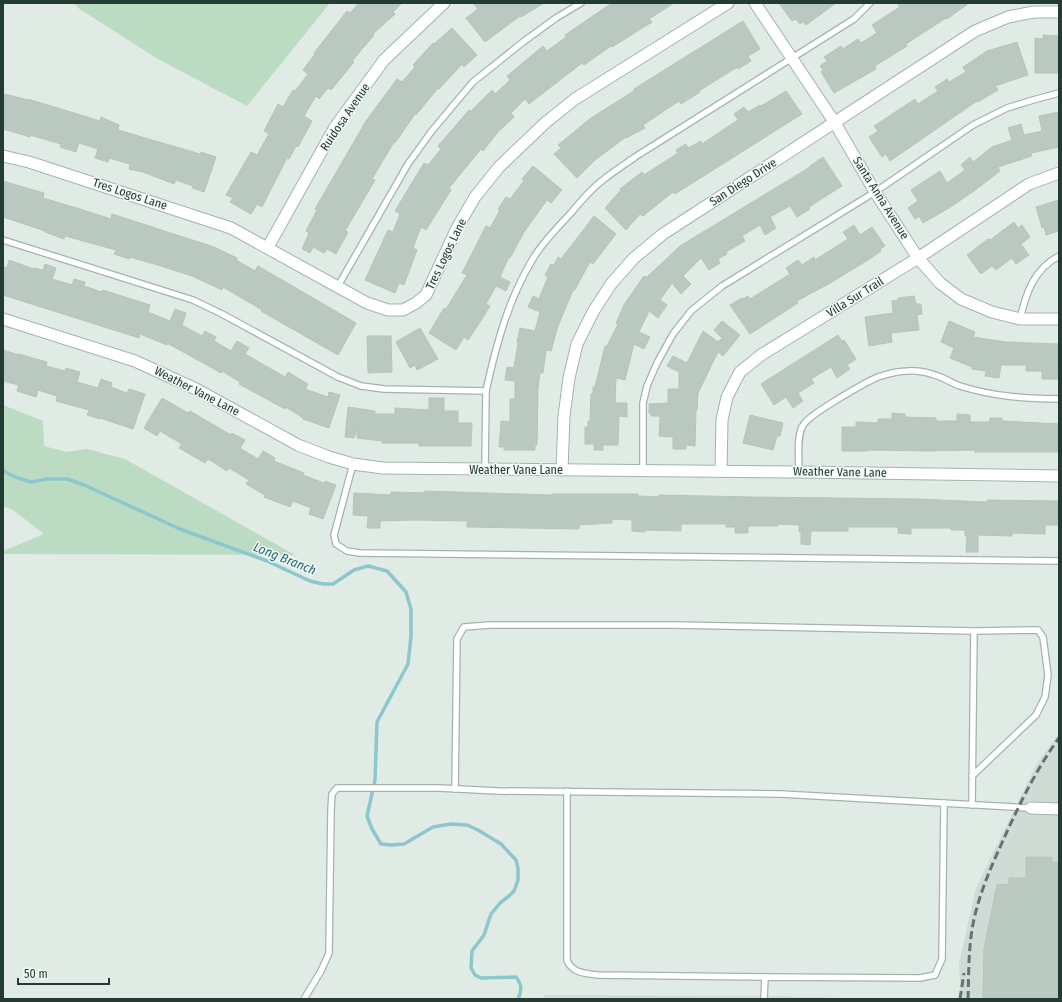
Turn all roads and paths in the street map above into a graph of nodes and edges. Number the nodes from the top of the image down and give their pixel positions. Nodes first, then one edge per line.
1 (444, 3) edge
2 (581, 3) edge
3 (728, 3) edge
4 (755, 3) edge
5 (870, 3) edge
6 (1059, 12) edge
7 (792, 58) junction
8 (1059, 94) edge
9 (835, 123) junction
10 (3, 156) edge
11 (1059, 173) edge
12 (876, 192) junction
13 (3, 240) edge
14 (268, 247) junction
15 (1059, 256) edge
16 (918, 258) junction
17 (338, 286) junction
18 (1020, 318) junction
19 (3, 319) edge
20 (1059, 319) edge
21 (486, 391) junction
22 (1059, 399) edge
23 (353, 464) junction
24 (485, 470) junction
25 (562, 470) junction
26 (643, 470) junction
27 (721, 471) junction
28 (799, 472) junction
29 (1059, 476) edge
30 (1059, 560) edge
31 (974, 630) junction
32 (972, 776) junction
33 (455, 789) junction
34 (567, 791) junction
35 (944, 803) junction
36 (972, 805) junction
37 (1031, 808) joint
38 (1059, 809) edge
39 (765, 977) junction
40 (304, 999) edge
41 (764, 999) edge

1 - 14 street, Ruidosa Avenue
2 - 17 lane
3 - 17 street, Tres Logos Lane
4 - 7 street, Santa Anna Avenue
5 - 7 lane
6 - 9 street, San Diego Drive
7 - 9 street, Santa Anna Avenue
7 - 21 lane
8 - 12 lane
9 - 12 street, Santa Anna Avenue
9 - 25 street, San Diego Drive
10 - 14 street, Tres Logos Lane
11 - 16 street, Villa Sur Trail
12 - 16 street, Santa Anna Avenue
12 - 26 lane
13 - 21 lane
14 - 17 street, Tres Logos Lane
15 - 18 lane
16 - 18 street, Santa Anna Avenue
16 - 27 street, Villa Sur Trail
18 - 20 street, Santa Anna Avenue
19 - 23 street, Weather Vane Lane
21 - 24 lane
22 - 28 lane
23 - 24 street, Weather Vane Lane
23 - 30 lane
24 - 25 street, Weather Vane Lane
25 - 26 street, Weather Vane Lane
26 - 27 street, Weather Vane Lane
27 - 28 street, Weather Vane Lane
28 - 29 street, Weather Vane Lane
31 - 32 lane
31 - 32 lane
31 - 33 lane
32 - 36 lane
33 - 34 lane
33 - 40 lane
34 - 35 lane
34 - 39 lane
35 - 36 lane
35 - 39 lane
36 - 37 lane
37 - 38 street
39 - 41 lane

